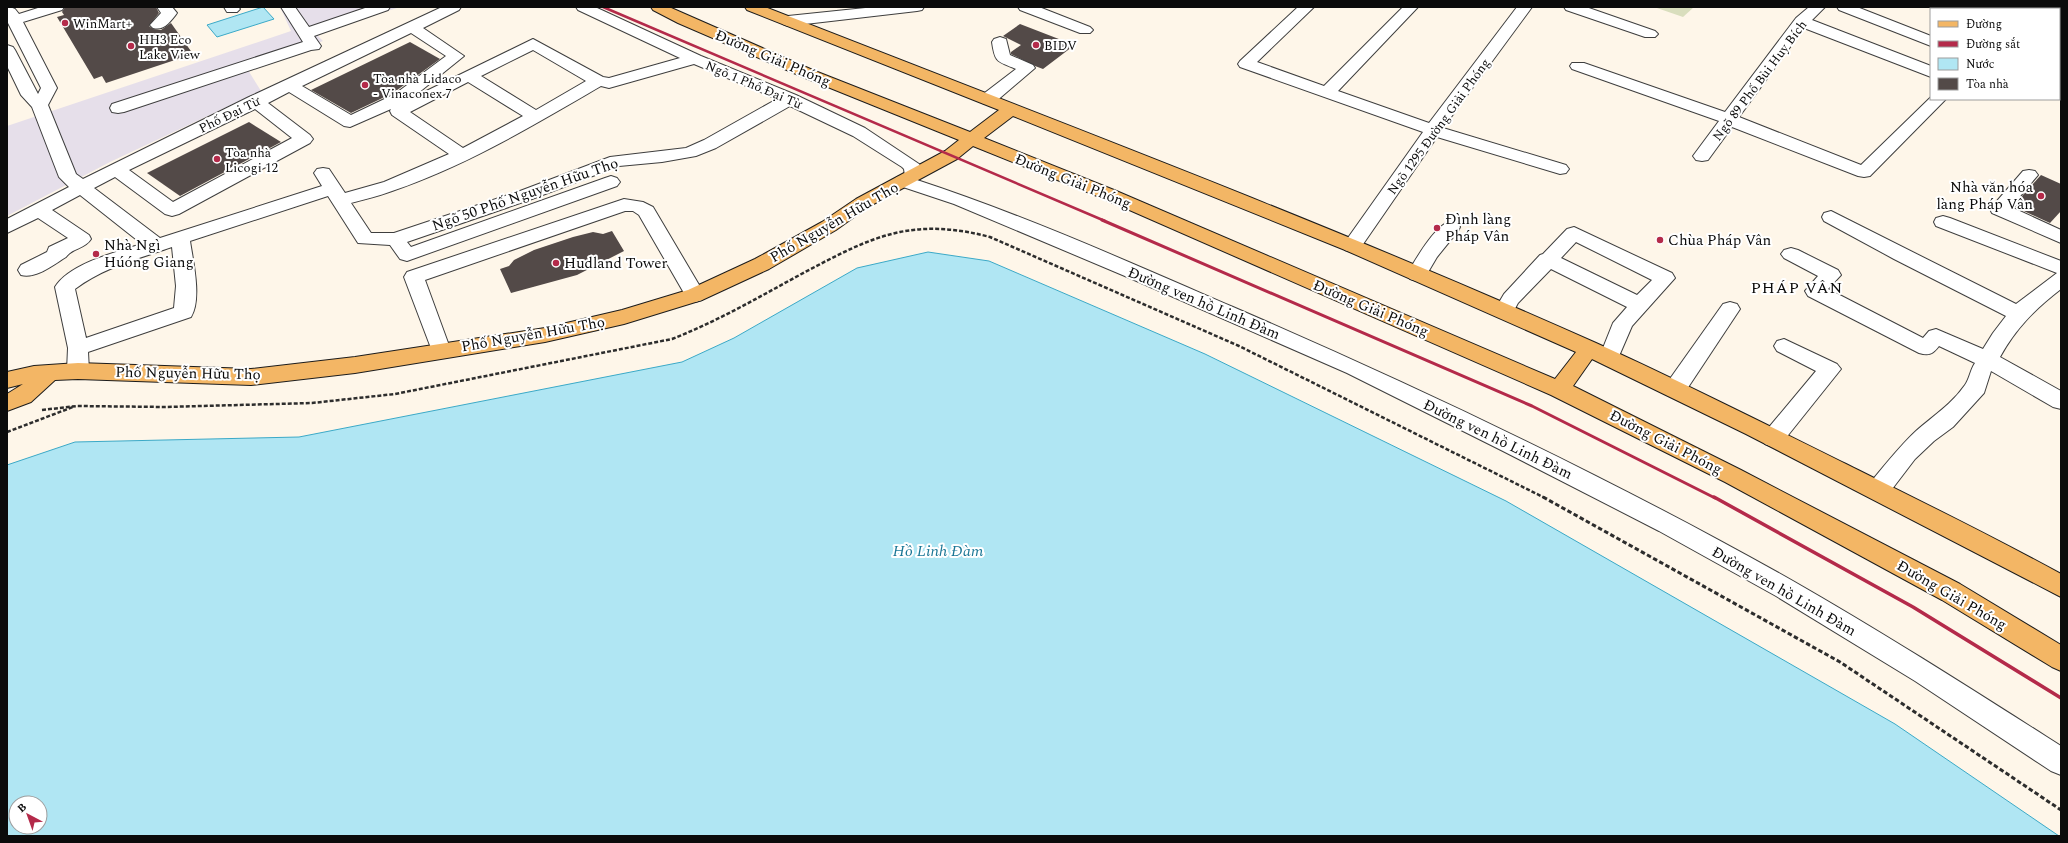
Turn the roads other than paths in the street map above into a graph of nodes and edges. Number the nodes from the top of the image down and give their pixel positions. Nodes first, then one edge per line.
1 (57, 7) edge
2 (164, 7) edge
3 (288, 7) edge
4 (383, 7) edge
5 (454, 7) edge
6 (583, 7) edge
7 (658, 7) edge
8 (752, 7) edge
9 (819, 7) edge
10 (917, 7) edge
11 (1025, 7) edge
12 (1307, 7) edge
13 (1411, 7) edge
14 (1525, 7) edge
15 (1571, 7) edge
16 (1844, 7) edge
17 (2055, 8) edge
18 (2061, 8) edge
19 (1808, 12) edge
20 (12, 13) edge
21 (807, 18) junction
22 (788, 21) junction
23 (158, 25) dead end
24 (412, 27) junction
25 (1085, 30) dead end
26 (1650, 34) dead end
27 (307, 40) junction
28 (1930, 41) edge
29 (1000, 42) dead end
30 (7, 50) edge
31 (695, 59) junction
32 (333, 65) junction
33 (1578, 66) dead end
34 (1930, 72) edge
35 (469, 76) junction
36 (598, 81) junction
37 (290, 85) junction
38 (1327, 93) junction
39 (790, 99) junction
40 (988, 99) junction
41 (1937, 100) edge
42 (255, 102) junction
43 (40, 107) junction
44 (118, 108) dead end
45 (1012, 108) junction
46 (536, 117) junction
47 (1728, 119) junction
48 (1432, 130) junction
49 (972, 140) junction
50 (462, 155) junction
51 (1702, 156) dead end
52 (116, 169) junction
53 (1560, 169) dead end
54 (323, 173) dead end
55 (2029, 175) dead end
56 (908, 178) junction
57 (611, 182) dead end
58 (80, 188) junction
59 (337, 194) junction
60 (39, 210) junction
61 (1831, 217) dead end
62 (1943, 222) dead end
63 (7, 227) edge
64 (1451, 227) dead end
65 (180, 238) junction
66 (2061, 238) edge
67 (395, 240) junction
68 (1849, 240) dead end
69 (156, 245) junction
70 (1352, 246) junction
71 (1899, 249) junction
72 (1791, 254) dead end
73 (1547, 259) junction
74 (2061, 268) edge
75 (28, 270) dead end
76 (1417, 274) junction
77 (2061, 279) edge
78 (695, 295) junction
79 (1640, 305) junction
80 (1730, 309) dead end
81 (1504, 312) junction
82 (2019, 314) junction
83 (1784, 346) dead end
84 (78, 348) junction
85 (441, 350) junction
86 (1599, 353) junction
87 (1988, 360) junction
88 (78, 371) junction
89 (51, 372) junction
90 (7, 380) edge
91 (1559, 389) junction
92 (1674, 389) junction
93 (2061, 401) edge
94 (7, 403) edge
95 (1773, 438) junction
96 (1878, 490) junction
97 (2061, 586) edge
98 (2061, 659) edge
99 (2061, 762) edge

1 - 20 street
2 - 23 street
3 - 27 street
4 - 27 street
5 - 24 street, Phố Đại Từ
6 - 31 street, Ngõ 1 Phố Đại Từ
7 - 49 main road, Đường Giải Phóng
8 - 22 main road
9 - 21 street
10 - 21 street
11 - 25 street
12 - 38 street
13 - 38 street
14 - 48 street, Ngõ 1295 Đường Giải Phóng
15 - 26 street
16 - 28 street
17 - 18 street
19 - 34 street
19 - 47 street, Ngõ 89 Phố Bùi Huy Bích
20 - 43 street
21 - 22 street
22 - 40 main road
24 - 32 street, Phố Đại Từ
24 - 37 street
27 - 32 street
27 - 44 street
29 - 40 street
30 - 43 street
31 - 36 street
31 - 39 street, Ngõ 1 Phố Đại Từ
32 - 37 street, Phố Đại Từ
33 - 47 street
35 - 36 street
35 - 46 street
35 - 50 street
36 - 46 street
37 - 42 street, Phố Đại Từ
38 - 48 street
39 - 56 street, Ngõ 1 Phố Đại Từ
39 - 67 street, Ngõ 50 Phố Nguyễn Hữu Thọ
40 - 45 main road
41 - 47 street
42 - 52 street, Phố Đại Từ
42 - 52 street
43 - 58 street
45 - 49 main road, Phố Nguyễn Hữu Thọ
45 - 70 main road
46 - 50 street
47 - 51 street, Ngõ 89 Phố Bùi Huy Bích
48 - 53 street
48 - 70 street, Ngõ 1295 Đường Giải Phóng
49 - 56 main road, Phố Nguyễn Hữu Thọ
49 - 91 main road, Đường Giải Phóng
50 - 59 street
52 - 58 street, Phố Đại Từ
54 - 59 street, Ngõ 50 Phố Nguyễn Hữu Thọ
55 - 66 street
56 - 78 main road, Phố Nguyễn Hữu Thọ
56 - 99 street, Đường ven hồ Linh Đàm
57 - 67 street
58 - 60 street, Phố Đại Từ
58 - 69 street
59 - 65 street
59 - 67 street, Ngõ 50 Phố Nguyễn Hữu Thọ
60 - 63 street, Phố Đại Từ
60 - 75 street
61 - 71 street
62 - 74 street
64 - 76 street
65 - 69 street
65 - 84 street
68 - 71 street
69 - 84 street
70 - 76 main road
71 - 82 street
72 - 87 street
73 - 79 street
73 - 79 street
73 - 81 street
76 - 81 main road
77 - 82 street
78 - 85 main road, Phố Nguyễn Hữu Thọ
78 - 85 street
79 - 86 street
80 - 92 street
81 - 86 main road
82 - 87 street
83 - 95 street
84 - 88 street
85 - 88 main road, Phố Nguyễn Hữu Thọ
86 - 91 main road
86 - 92 main road
87 - 93 street
87 - 96 street
88 - 89 main road, Phố Nguyễn Hữu Thọ
89 - 90 main road, Phố Nguyễn Hữu Thọ
89 - 94 main road
91 - 98 main road, Đường Giải Phóng
92 - 95 main road
95 - 96 main road
96 - 97 main road

